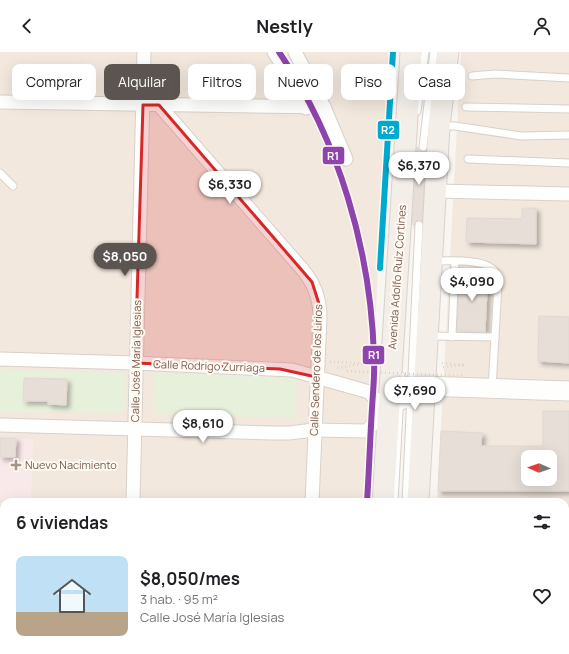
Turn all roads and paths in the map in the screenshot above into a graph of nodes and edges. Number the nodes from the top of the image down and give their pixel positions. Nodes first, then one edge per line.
1 (144, 52) edge
2 (274, 52) edge
3 (295, 52) edge
4 (411, 52) edge
5 (425, 52) edge
6 (434, 52) edge
7 (448, 52) edge
8 (472, 76) dead end
9 (569, 78) edge
10 (0, 102) edge
11 (143, 104) junction
12 (159, 105) junction
13 (324, 107) junction
14 (466, 107) dead end
15 (306, 108) junction
16 (569, 108) edge
17 (416, 123) dead end
18 (439, 126) junction
19 (569, 136) edge
20 (413, 138) dead end
21 (412, 146) dead end
22 (423, 147) dead end
23 (346, 159) dead end
24 (468, 159) dead end
25 (569, 163) edge
26 (0, 173) edge
27 (13, 186) dead end
28 (436, 191) junction
29 (569, 194) edge
30 (419, 225) dead end
31 (431, 261) junction
32 (456, 262) junction
33 (427, 336) junction
34 (452, 337) junction
35 (495, 337) junction
36 (0, 359) edge
37 (318, 362) junction
38 (426, 362) junction
39 (135, 363) junction
40 (402, 370) dead end
41 (316, 377) junction
42 (492, 388) junction
43 (569, 390) edge
44 (402, 399) junction
45 (0, 425) edge
46 (134, 430) junction
47 (314, 430) junction
48 (133, 498) edge
49 (312, 498) edge
50 (384, 498) edge
51 (394, 498) edge
52 (406, 498) edge
53 (417, 498) edge

1 - 11 street, Calle José María Iglesias
2 - 15 street
3 - 13 street
4 - 44 main road, Avenida Adolfo Ruíz Cortines
5 - 17 lane
6 - 22 lane
7 - 18 main road, Avenida Adolfo Ruíz Cortines
8 - 9 lane
10 - 11 street
11 - 12 street
11 - 39 street, Calle José María Iglesias
12 - 15 street
12 - 37 street, Calle Sendero de los Lirios
13 - 15 street
13 - 23 street
14 - 16 lane
18 - 19 lane
18 - 28 main road, Avenida Adolfo Ruíz Cortines
20 - 21 lane
24 - 25 lane
26 - 27 lane
28 - 29 street
28 - 31 main road, Avenida Adolfo Ruíz Cortines
30 - 44 lane
31 - 32 lane
31 - 33 main road, Avenida Adolfo Ruíz Cortines
32 - 34 lane
32 - 35 lane
33 - 34 lane
33 - 38 main road, Avenida Adolfo Ruíz Cortines
34 - 35 lane
35 - 42 lane
36 - 39 street, Calle Rodrigo Zurriaga
37 - 38 path, bridge
37 - 41 street, Calle Sendero de los Lirios
38 - 44 main road, Avenida Adolfo Ruíz Cortines
39 - 41 street, Calle Rodrigo Zurriaga
39 - 46 street, Calle José María Iglesias
40 - 44 lane
41 - 44 street, Calle Rodrigo Zurriaga
41 - 47 street, Calle Sendero de los Lirios
42 - 43 street
42 - 44 street
44 - 47 street
44 - 50 main road, Avenida Adolfo Ruíz Cortines
44 - 51 lane
44 - 52 lane
44 - 53 main road, Avenida Adolfo Ruíz Cortines
45 - 46 street
46 - 47 street
46 - 48 street, Calle José María Iglesias
47 - 49 street, Calle Sendero de los Lirios

